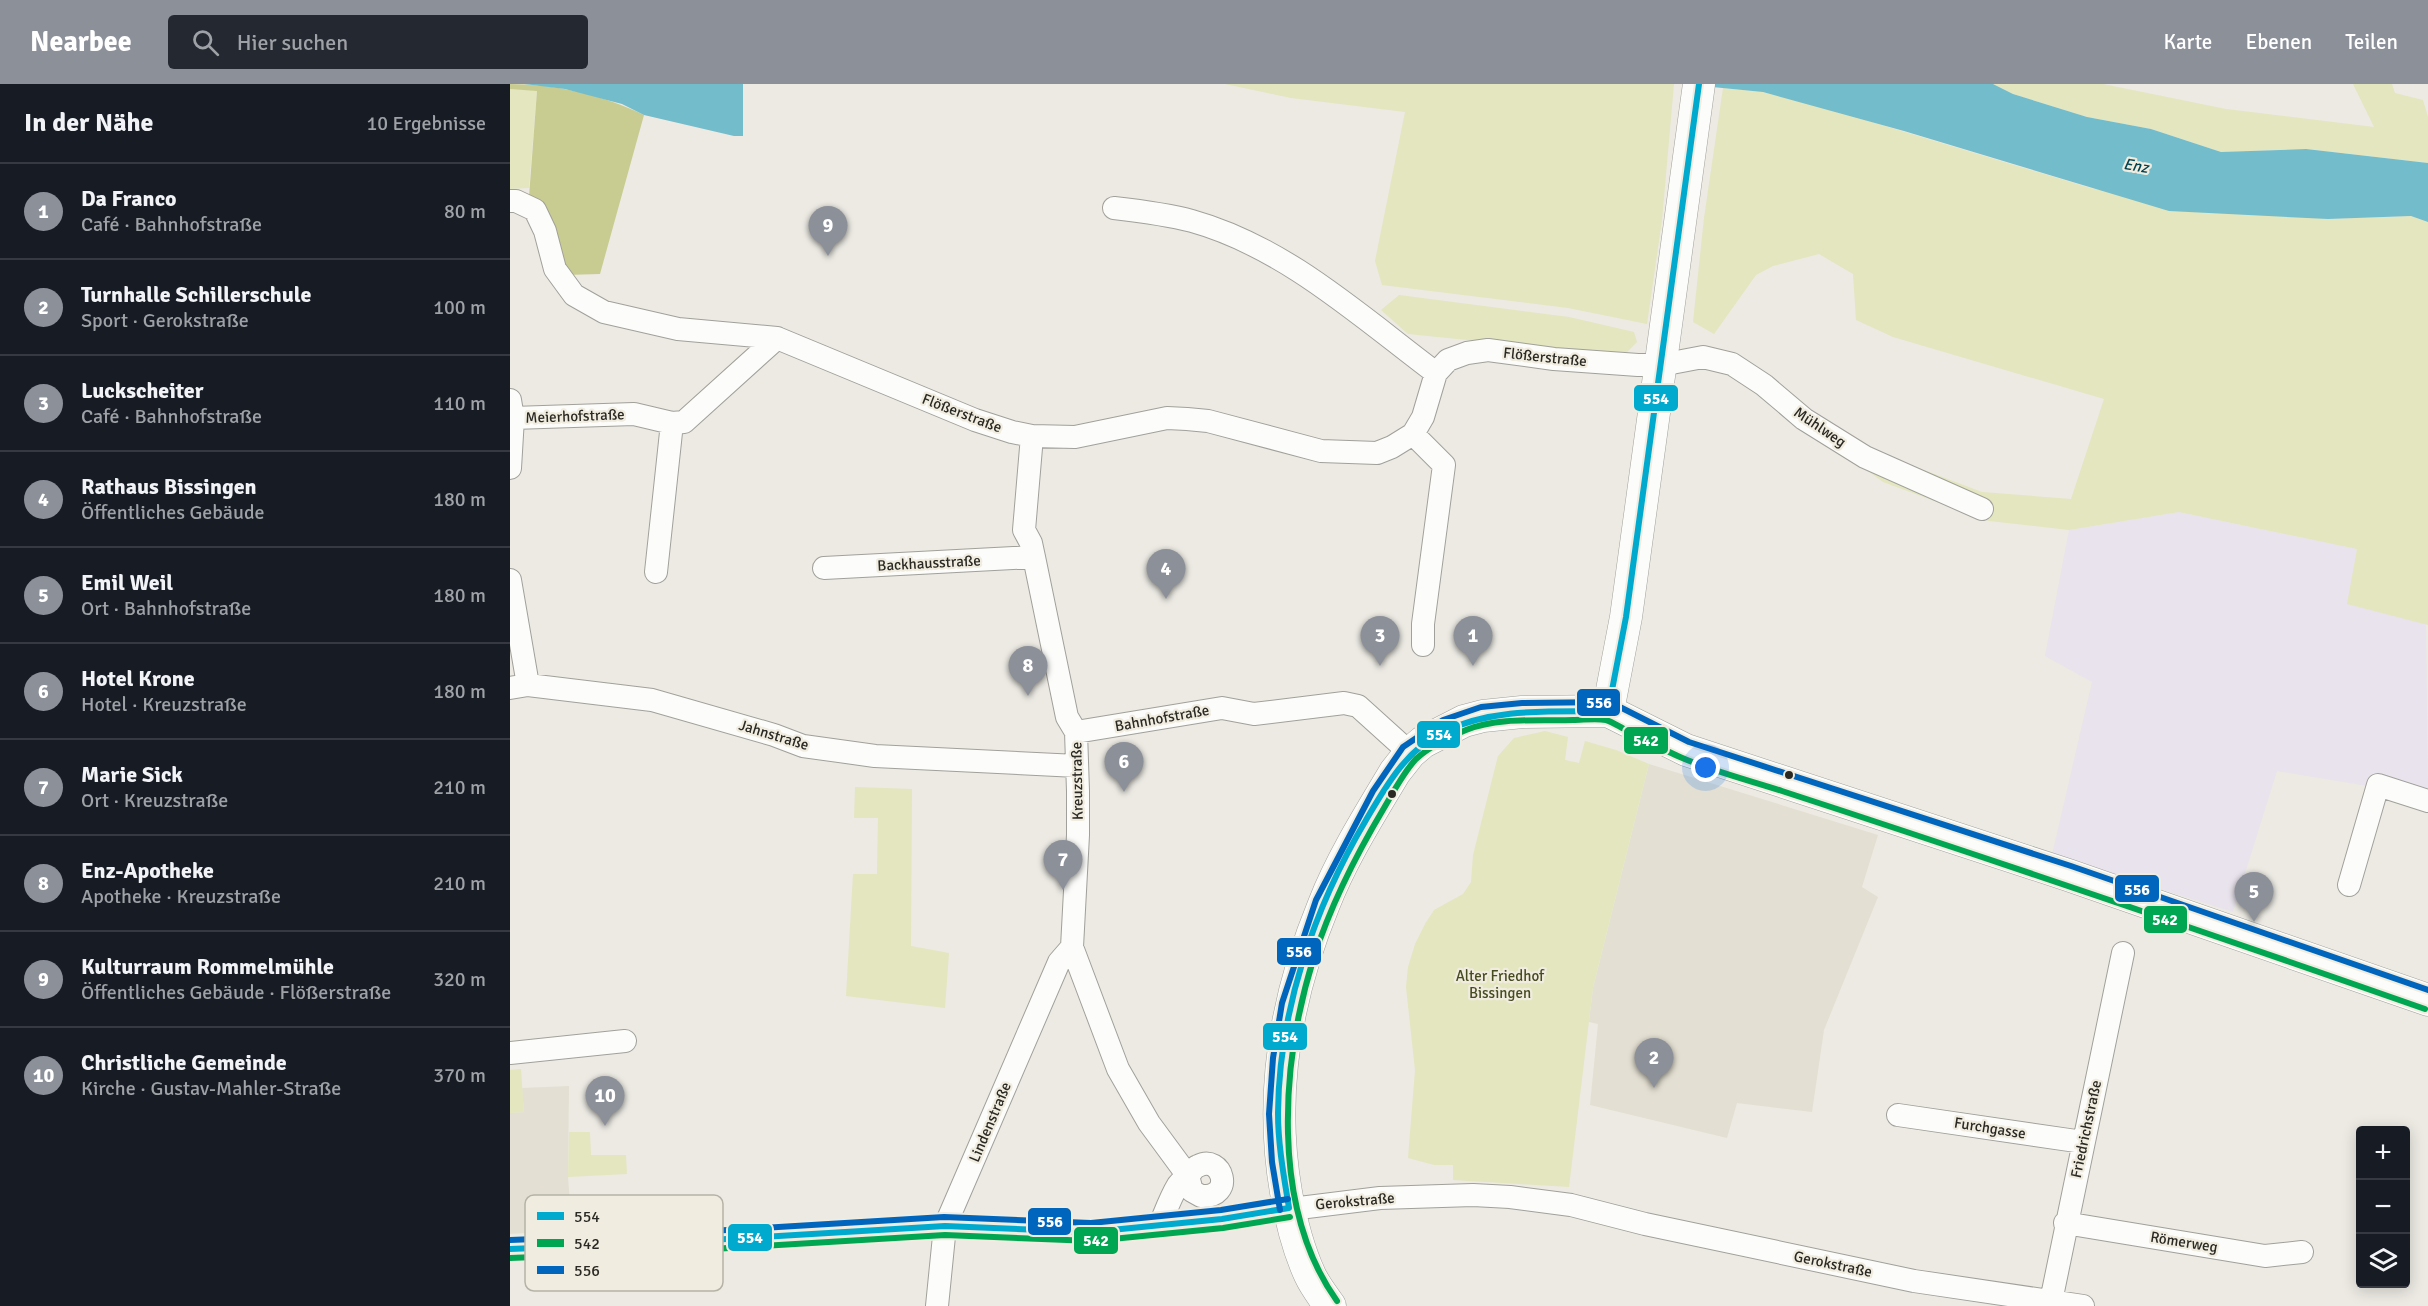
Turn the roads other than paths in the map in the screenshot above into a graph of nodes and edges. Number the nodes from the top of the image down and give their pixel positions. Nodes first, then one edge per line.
1 (1699, 84) edge
2 (510, 201) edge
3 (1114, 208) dead end
4 (777, 338) junction
5 (1661, 365) junction
6 (1436, 373) junction
7 (512, 409) edge
8 (672, 423) junction
9 (1413, 434) junction
10 (1032, 436) junction
11 (510, 468) edge
12 (1982, 509) dead end
13 (1034, 557) junction
14 (824, 568) dead end
15 (656, 572) dead end
16 (510, 580) edge
17 (1423, 645) dead end
18 (519, 687) edge
19 (1608, 711) junction
20 (1076, 732) junction
21 (1410, 753) junction
22 (1077, 766) junction
23 (2428, 801) edge
24 (2349, 885) dead end
25 (1072, 947) junction
26 (2123, 953) dead end
27 (2428, 1000) edge
28 (625, 1041) dead end
29 (510, 1053) edge
30 (1898, 1115) dead end
31 (2083, 1142) junction
32 (1289, 1208) junction
33 (2066, 1223) junction
34 (945, 1226) junction
35 (1159, 1227) junction
36 (723, 1240) edge
37 (525, 1249) edge
38 (510, 1250) edge
39 (2302, 1252) dead end
40 (2050, 1304) edge
41 (937, 1306) edge
42 (1330, 1306) edge
43 (2084, 1306) edge

1 - 5 street
2 - 4 street, Flößerstraße
3 - 6 street
4 - 8 street
4 - 10 street, Flößerstraße
5 - 6 street, Flößerstraße
5 - 12 street, Mühlweg
5 - 19 street
6 - 9 street
7 - 8 street, Meierhofstraße
7 - 11 street
8 - 15 street
9 - 10 street, Flößerstraße
9 - 17 street
10 - 13 street, Kreuzstraße
13 - 14 street, Backhausstraße
13 - 20 street, Kreuzstraße
16 - 18 street
18 - 22 street, Jahnstraße
19 - 21 street
19 - 27 street
20 - 21 street, Bahnhofstraße
20 - 22 street, Kreuzstraße
21 - 32 street
22 - 25 street, Kreuzstraße
23 - 24 street
25 - 34 street, Lindenstraße
25 - 35 street, Kreuzstraße
26 - 31 street, Friedrichstraße
28 - 29 street
30 - 31 street, Furchgasse
31 - 33 street, Friedrichstraße
32 - 35 street, Gerokstraße
32 - 40 street, Gerokstraße
32 - 42 street
33 - 39 street, Römerweg
33 - 40 street, Friedrichstraße
34 - 35 street, Gerokstraße
34 - 36 street, Gerokstraße
34 - 41 street, Lindenstraße
37 - 38 street, Gerokstraße
40 - 43 street, Gerokstraße

